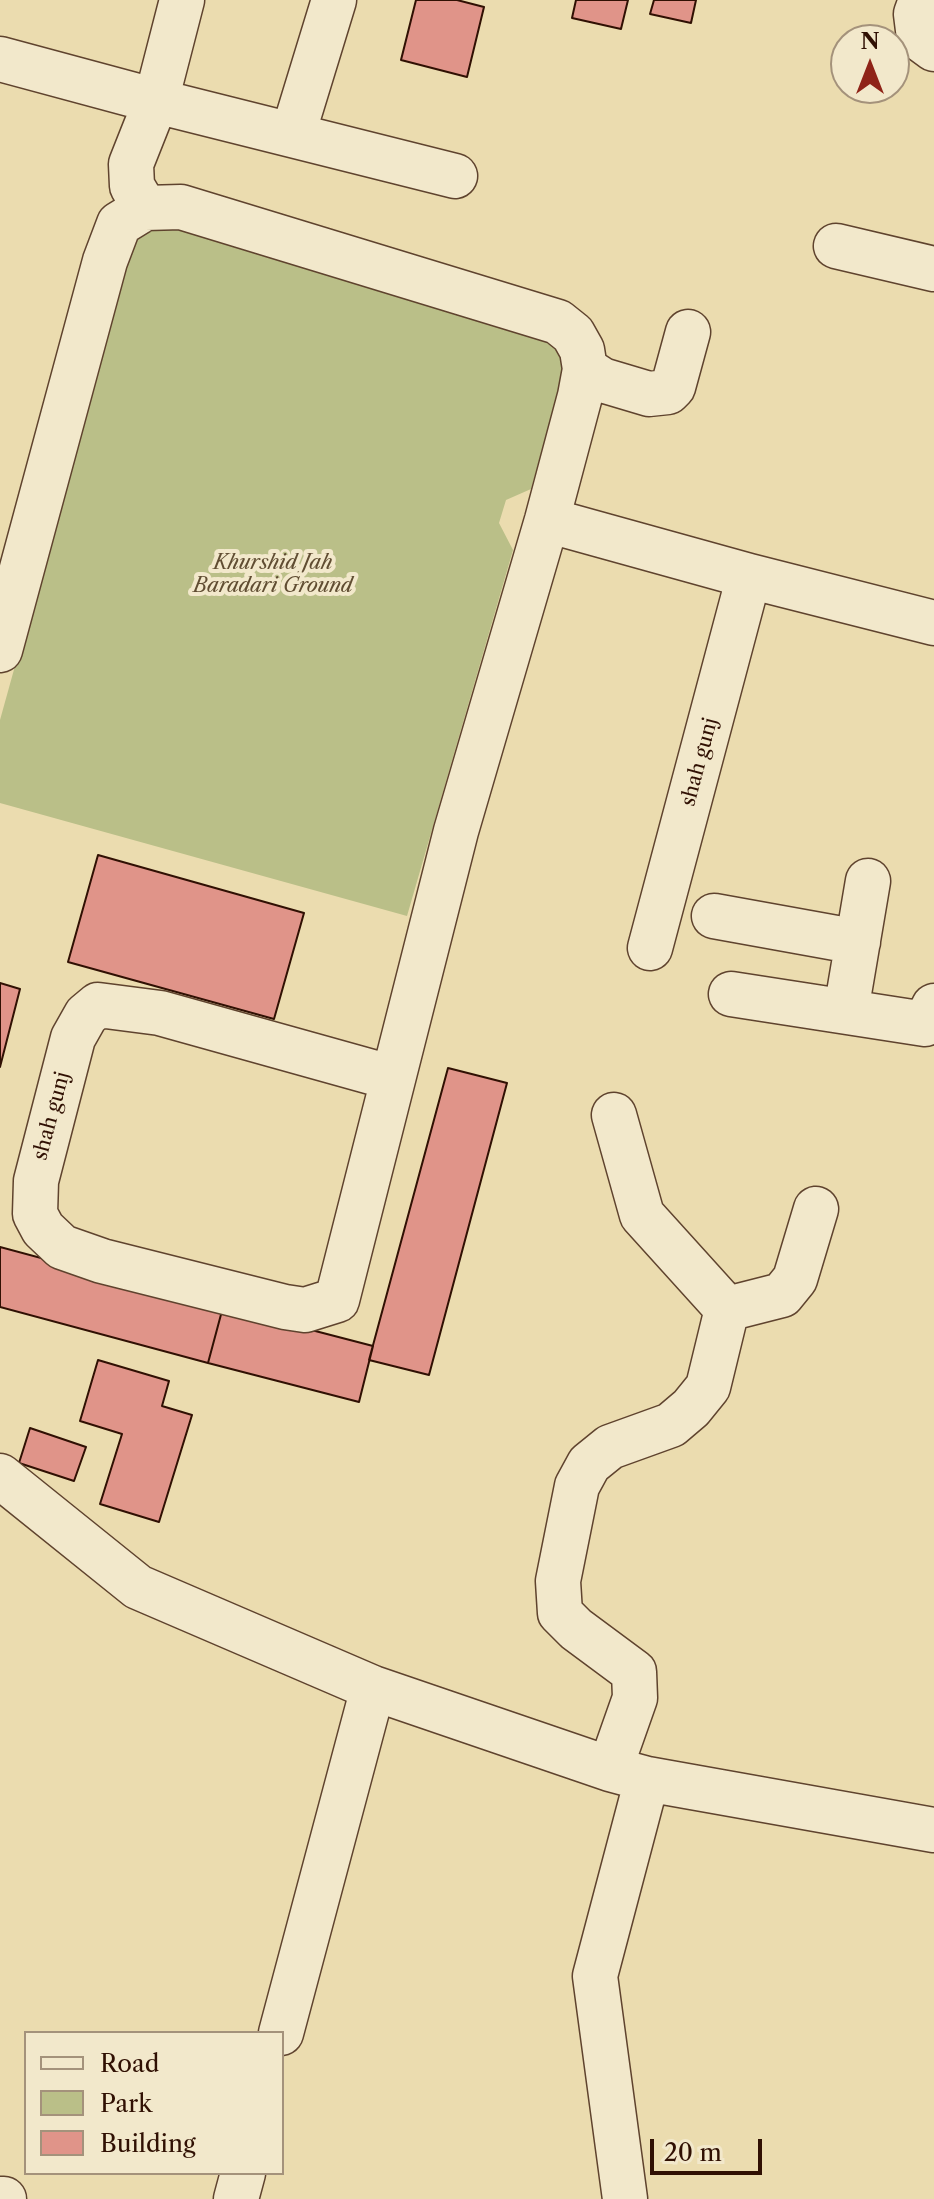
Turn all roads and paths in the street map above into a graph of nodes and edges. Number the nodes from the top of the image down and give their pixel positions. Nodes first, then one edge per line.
1 (182, 0) edge
2 (334, 0) edge
3 (921, 0) edge
4 (934, 49) edge
5 (0, 59) edge
6 (156, 101) junction
7 (293, 134) junction
8 (455, 176) dead end
9 (145, 208) junction
10 (836, 246) dead end
11 (934, 269) edge
12 (688, 332) dead end
13 (585, 369) junction
14 (547, 520) junction
15 (749, 576) junction
16 (934, 623) edge
17 (0, 650) edge
18 (868, 881) dead end
19 (714, 916) dead end
20 (858, 942) junction
21 (650, 948) dead end
22 (731, 994) dead end
23 (934, 1006) edge
24 (846, 1011) junction
25 (393, 1078) junction
26 (614, 1115) dead end
27 (816, 1209) dead end
28 (727, 1309) junction
29 (0, 1476) edge
30 (373, 1688) junction
31 (629, 1774) junction
32 (934, 1830) edge
33 (282, 2031) edge
34 (242, 2175) edge
35 (236, 2199) edge
36 (625, 2199) edge

1 - 6 street
2 - 7 street
3 - 4 street
5 - 6 street
6 - 7 street
6 - 9 street
7 - 8 street
9 - 13 street
9 - 17 street
10 - 11 street
12 - 13 street
13 - 14 street
14 - 15 street
14 - 25 street
15 - 16 street
15 - 21 street, shah gunj
18 - 20 street
19 - 20 street
20 - 24 street
22 - 24 street
23 - 24 street
25 - 25 street, shah gunj
26 - 28 street
27 - 28 street
28 - 31 street
29 - 30 street
30 - 31 street
30 - 33 street
31 - 32 street
31 - 36 street
34 - 35 street

